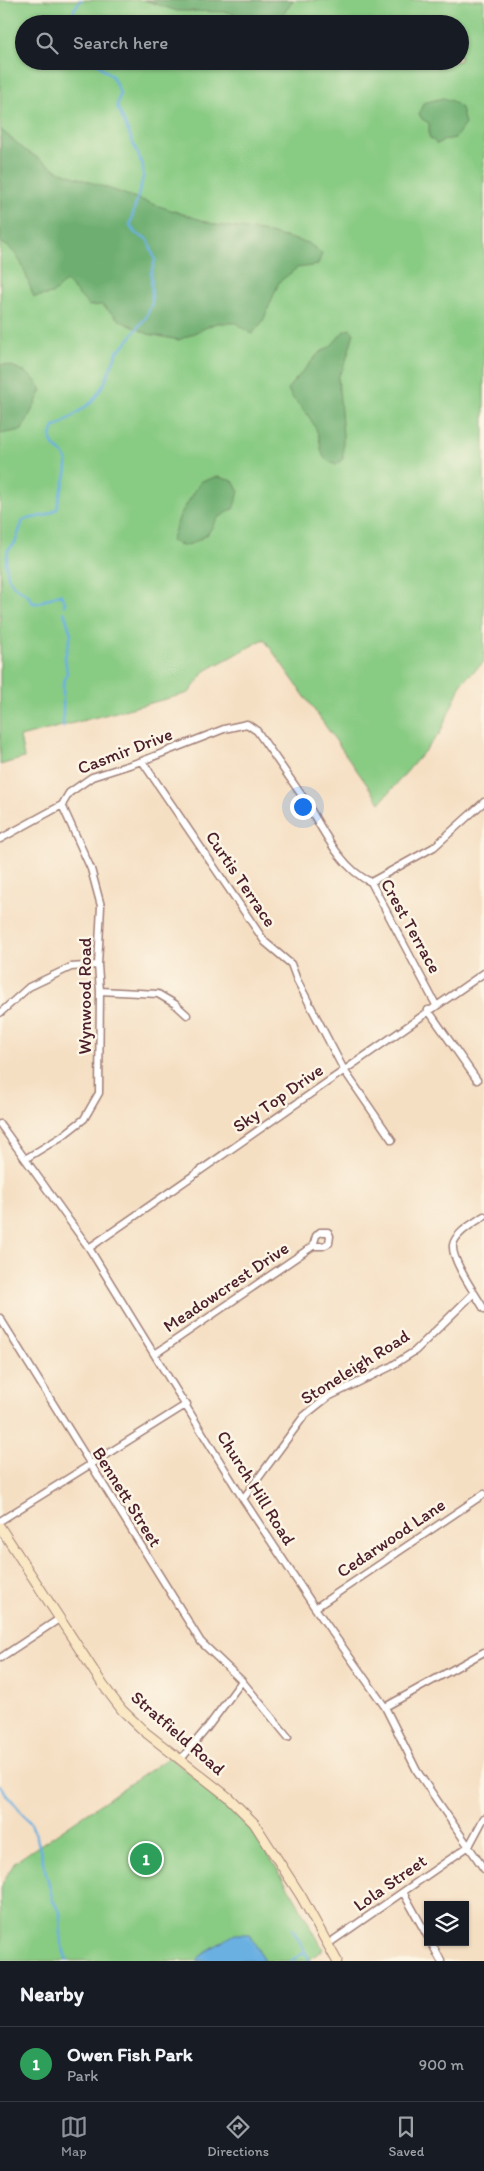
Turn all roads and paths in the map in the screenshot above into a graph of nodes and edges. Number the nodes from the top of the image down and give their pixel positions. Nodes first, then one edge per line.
1 (247, 724) joint
2 (142, 761) junction
3 (484, 802) edge
4 (62, 805) junction
5 (0, 839) edge
6 (371, 882) junction
7 (98, 965) junction
8 (484, 973) edge
9 (100, 991) junction
10 (436, 1005) junction
11 (428, 1010) junction
12 (0, 1014) edge
13 (187, 1015) dead end
14 (344, 1070) junction
15 (477, 1080) dead end
16 (0, 1124) edge
17 (392, 1140) dead end
18 (25, 1159) junction
19 (484, 1216) edge
20 (314, 1246) dead end
21 (89, 1248) junction
22 (474, 1292) junction
23 (484, 1308) edge
24 (0, 1318) edge
25 (155, 1354) junction
26 (186, 1404) junction
27 (90, 1465) junction
28 (484, 1494) edge
29 (243, 1499) junction
30 (0, 1521) edge
31 (0, 1527) edge
32 (315, 1608) junction
33 (59, 1619) junction
34 (484, 1652) edge
35 (0, 1658) edge
36 (242, 1681) junction
37 (385, 1706) junction
38 (288, 1738) dead end
39 (180, 1760) junction
40 (484, 1818) edge
41 (469, 1846) junction
42 (484, 1869) edge
43 (403, 1892) junction
44 (424, 1929) edge
45 (328, 1944) junction
46 (433, 1946) edge
47 (337, 1961) edge
48 (441, 1961) edge

1 - 2 street, Casmir Drive
1 - 6 street, Crest Terrace
2 - 4 street, Casmir Drive
2 - 14 street, Curtis Terrace
3 - 6 street
4 - 5 street, Casmir Drive
4 - 7 street, Wynwood Road
6 - 10 street, Crest Terrace
7 - 9 street, Wynwood Road
7 - 12 street
8 - 10 street, Sky Top Drive
9 - 13 street
9 - 18 street, Wynwood Road
10 - 11 street, Sky Top Drive
11 - 14 street, Sky Top Drive
11 - 15 street
14 - 17 street, Curtis Terrace
14 - 21 street, Sky Top Drive
16 - 18 street, Church Hill Road
18 - 21 street, Church Hill Road
19 - 22 street
20 - 25 street, Meadowcrest Drive
21 - 25 street, Church Hill Road
22 - 23 street
22 - 29 street, Stoneleigh Road
24 - 27 street, Bennett Street
25 - 26 street, Church Hill Road
26 - 27 street
26 - 29 street, Church Hill Road
27 - 30 street
27 - 36 street, Bennett Street
28 - 32 street, Cedarwood Lane
29 - 32 street, Church Hill Road
31 - 33 main road, Stratfield Road
32 - 37 street, Church Hill Road
33 - 35 street
33 - 39 main road, Stratfield Road
34 - 37 street
36 - 38 street, Bennett Street
36 - 39 street
37 - 41 street, Church Hill Road
39 - 45 main road, Stratfield Road
40 - 41 street
41 - 42 street, Church Hill Road
41 - 43 street, Lola Street
43 - 44 street
43 - 45 street, Lola Street
45 - 47 main road, Stratfield Road
46 - 48 street

